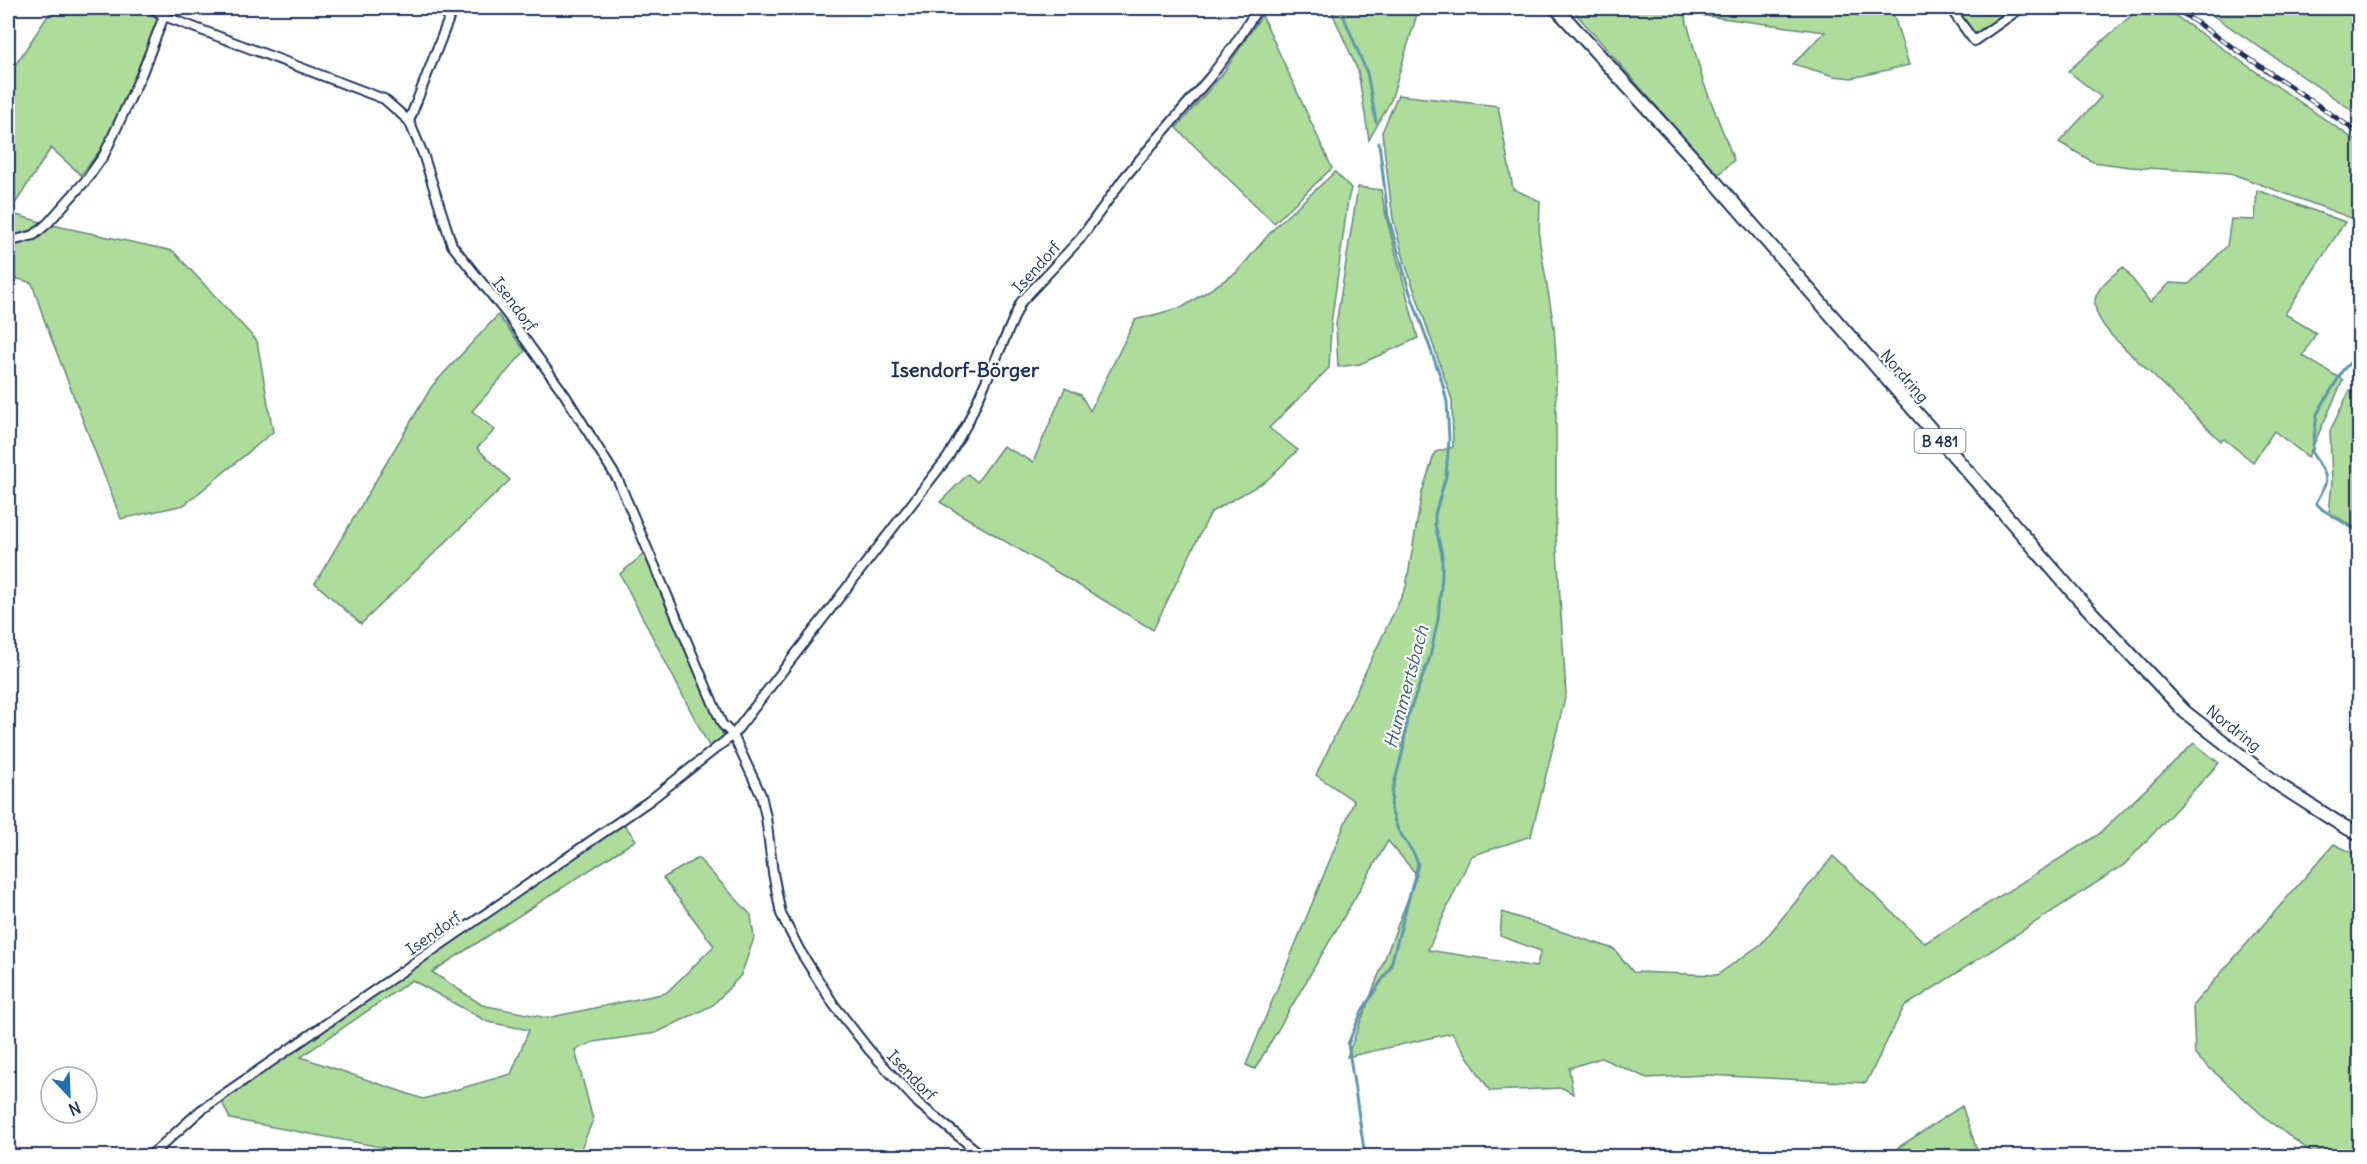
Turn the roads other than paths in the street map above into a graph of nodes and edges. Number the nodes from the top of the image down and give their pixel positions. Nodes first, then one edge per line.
1 (152, 8) edge
2 (453, 8) edge
3 (1258, 8) edge
4 (1556, 8) edge
5 (1950, 8) edge
6 (2021, 8) edge
7 (164, 16) junction
8 (410, 121) junction
9 (8, 242) edge
10 (733, 735) junction
11 (2360, 834) edge
12 (150, 1156) edge
13 (983, 1156) edge

1 - 7 street, Isendorf
2 - 8 street
3 - 10 street, Isendorf
4 - 11 main road, Nordring / B 481
5 - 6 street
7 - 8 street, Isendorf
7 - 9 street
8 - 10 street, Isendorf
10 - 12 street, Isendorf
10 - 13 street, Isendorf

